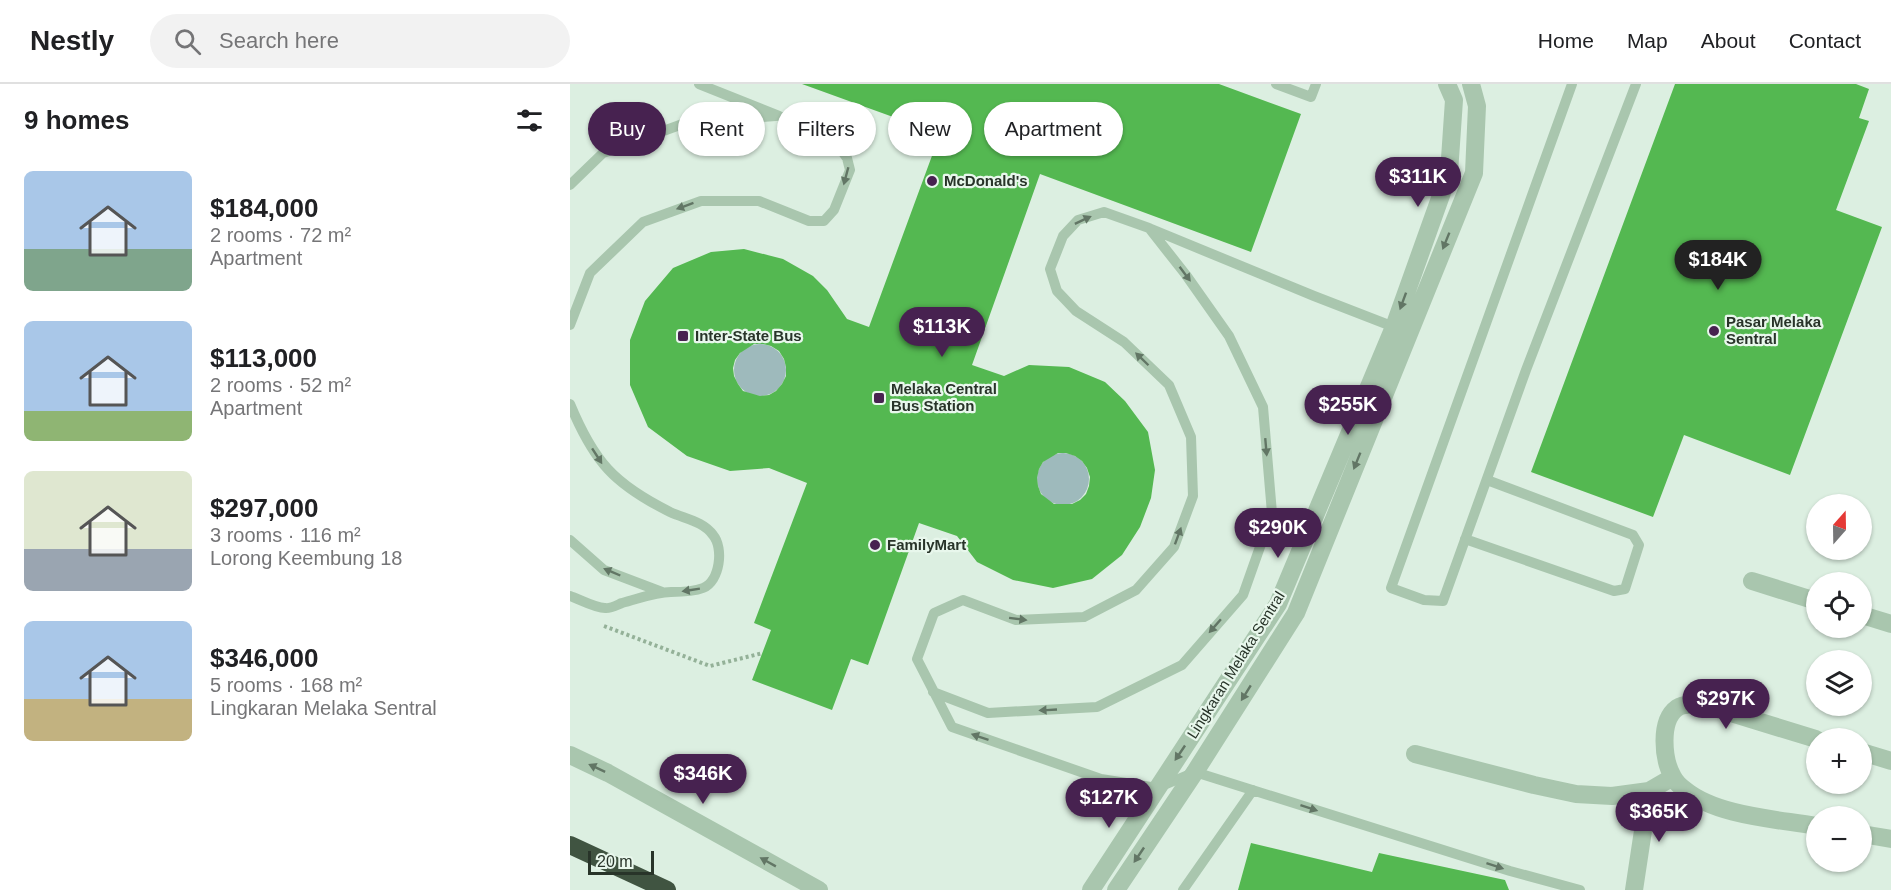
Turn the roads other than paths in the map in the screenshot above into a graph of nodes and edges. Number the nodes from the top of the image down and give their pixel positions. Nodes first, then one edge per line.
1 (699, 84) edge
2 (1276, 84) edge
3 (1316, 84) edge
4 (1447, 84) edge
5 (1471, 84) edge
6 (1572, 84) edge
7 (1636, 84) edge
8 (777, 115) edge
9 (777, 116) edge
10 (846, 156) edge
11 (570, 185) edge
12 (1149, 228) junction
13 (570, 325) edge
14 (1394, 327) junction
15 (570, 404) edge
16 (1487, 480) junction
17 (1465, 539) junction
18 (570, 540) edge
19 (1752, 582) dead end
20 (662, 592) junction
21 (570, 596) edge
22 (1806, 599) edge
23 (1872, 618) edge
24 (1891, 624) edge
25 (933, 692) junction
26 (1806, 736) edge
27 (1415, 754) dead end
28 (570, 755) edge
29 (1872, 755) edge
30 (1891, 761) edge
31 (1195, 772) junction
32 (1673, 777) junction
33 (1157, 788) junction
34 (1253, 790) junction
35 (1649, 791) junction
36 (1806, 824) edge
37 (1872, 836) edge
38 (1891, 839) edge
39 (570, 845) edge
40 (667, 890) edge
41 (819, 890) edge
42 (1091, 890) edge
43 (1116, 890) edge
44 (1183, 890) edge
45 (1580, 890) edge
46 (1634, 890) edge

1 - 8 lane
2 - 3 lane
4 -> 14 street, Lingkaran Melaka Sentral
5 -> 31 street, Lingkaran Melaka Sentral
6 - 17 lane
7 - 16 lane
9 - 11 lane
10 -> 13 lane
12 - 14 lane
12 -> 25 lane
25 -> 12 lane
14 -> 33 street, Lingkaran Melaka Sentral
15 -> 20 lane
16 - 17 lane
16 - 17 lane
20 -> 18 lane
19 - 22 street
20 - 21 lane
23 - 24 street
33 -> 25 lane
26 - 32 street
27 - 35 street
41 -> 28 street
29 - 30 street
31 - 33 lane
31 - 34 lane
31 -> 43 street, Lingkaran Melaka Sentral
32 - 35 street
32 - 36 street
33 - 42 street, Lingkaran Melaka Sentral
34 - 44 lane
34 -> 45 lane
35 - 46 street
37 - 38 street
39 - 40 highway

